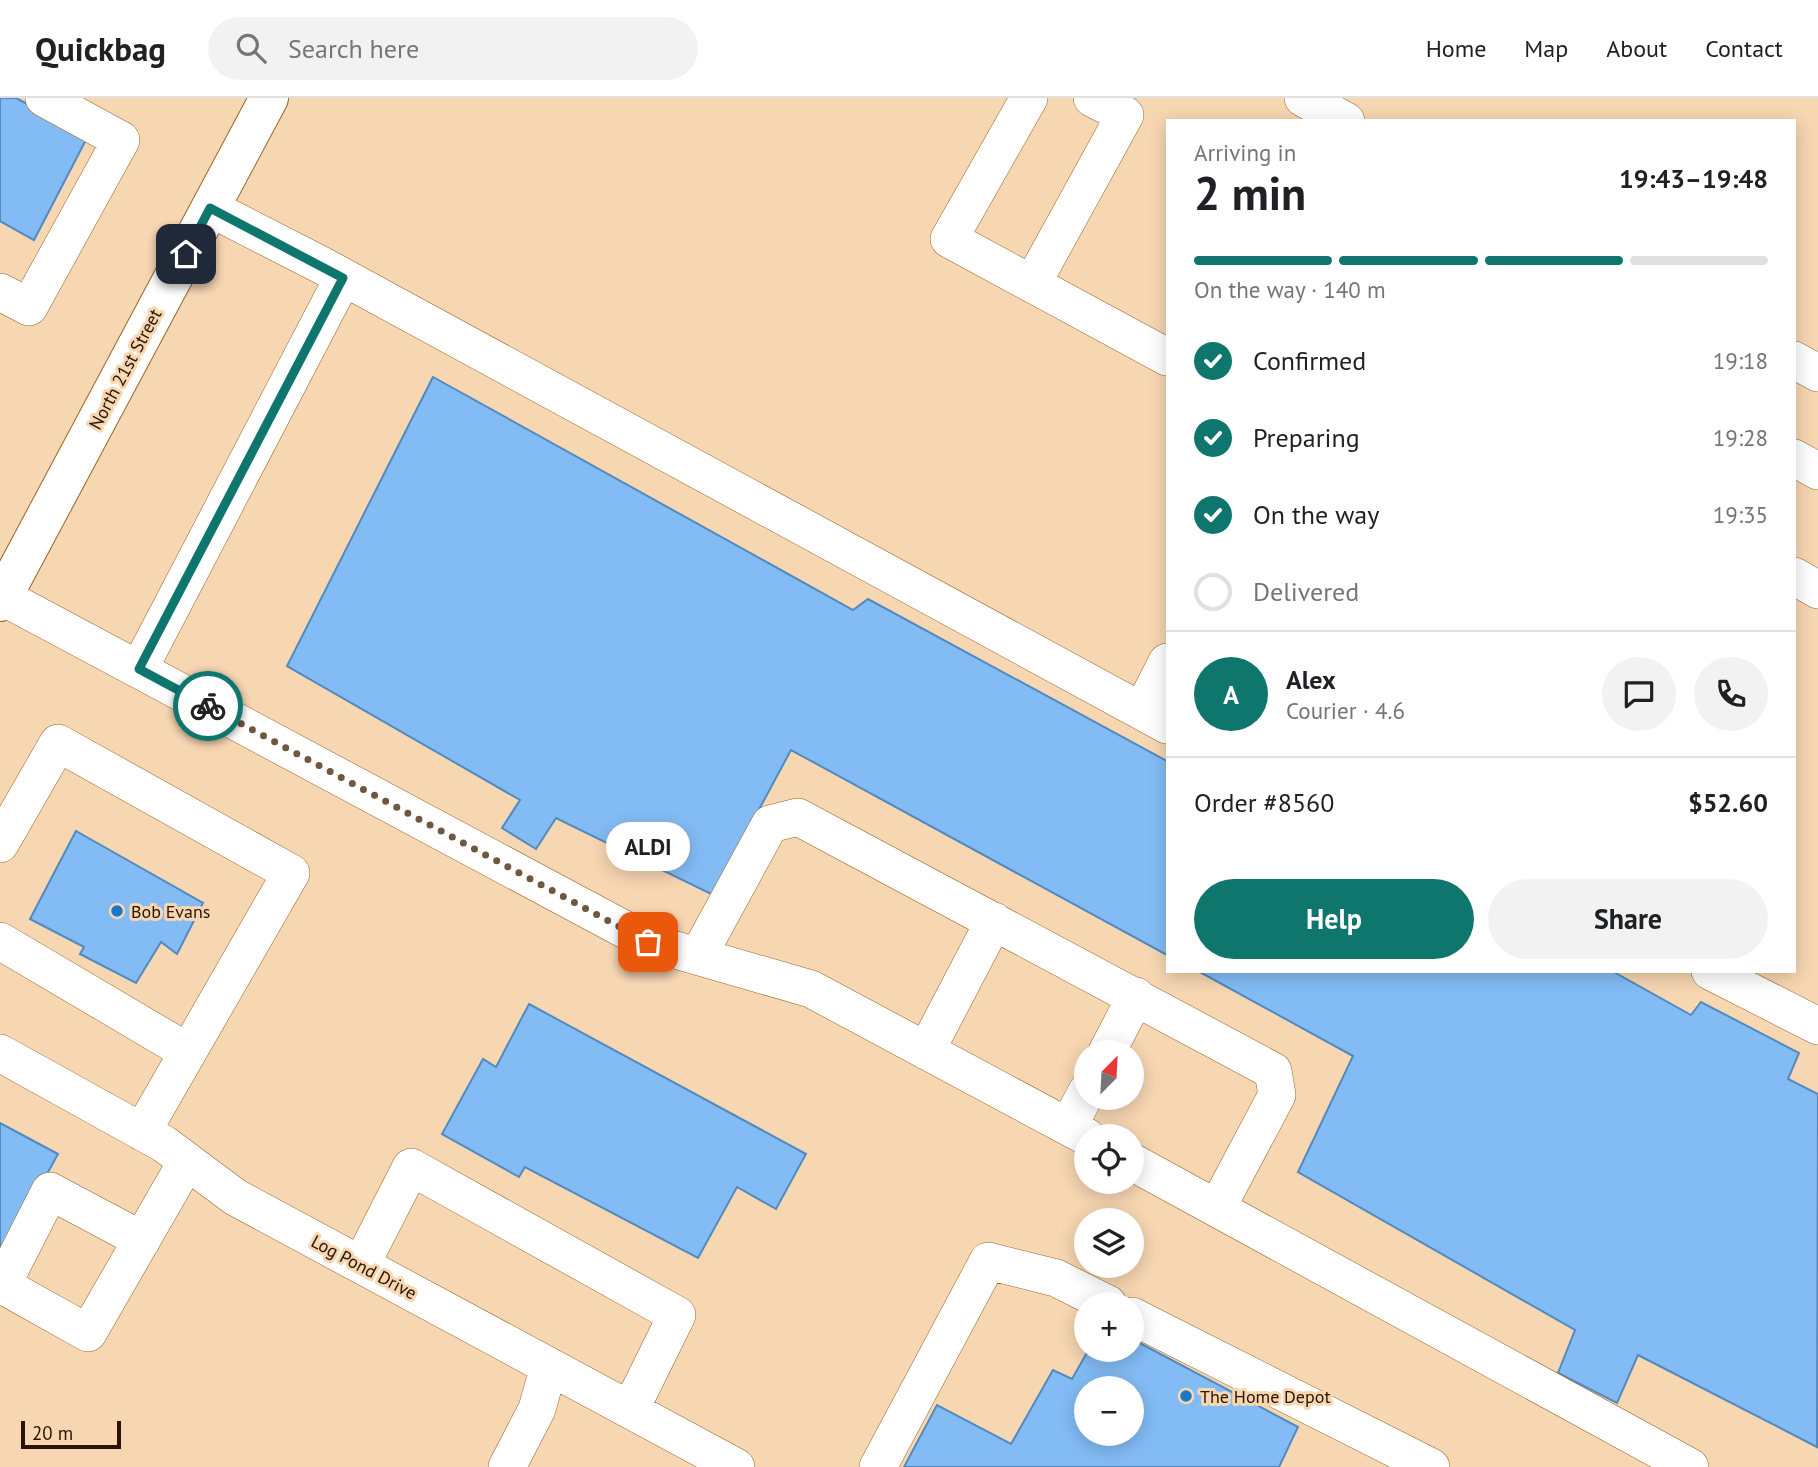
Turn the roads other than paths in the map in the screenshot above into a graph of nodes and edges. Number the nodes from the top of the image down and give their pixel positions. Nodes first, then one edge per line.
1 (44, 98) edge
2 (269, 98) edge
3 (1029, 98) edge
4 (1092, 98) edge
5 (1303, 98) edge
6 (1342, 119) edge
7 (210, 208) junction
8 (343, 278) junction
9 (1032, 284) junction
10 (0, 292) edge
11 (1166, 356) edge
12 (1796, 361) edge
13 (1818, 373) edge
14 (1796, 459) edge
15 (1818, 471) edge
16 (1796, 577) edge
17 (1818, 590) edge
18 (1, 599) edge
19 (1166, 667) edge
20 (139, 669) junction
21 (1155, 718) edge
22 (0, 844) edge
23 (994, 921) junction
24 (0, 941) edge
25 (698, 957) junction
26 (1714, 973) edge
27 (1136, 996) junction
28 (1818, 1026) edge
29 (1113, 1040) edge
30 (926, 1051) junction
31 (188, 1052) junction
32 (0, 1053) edge
33 (1074, 1130) edge
34 (142, 1132) junction
35 (187, 1161) junction
36 (1144, 1168) edge
37 (1217, 1208) junction
38 (142, 1240) junction
39 (362, 1265) junction
40 (1, 1286) edge
41 (1084, 1292) edge
42 (1144, 1322) edge
43 (549, 1366) junction
44 (630, 1410) junction
45 (507, 1467) edge
46 (736, 1467) edge
47 (878, 1467) edge
48 (1431, 1467) edge
49 (1690, 1467) edge

1 - 10 street
2 - 7 main road, North 21st Street
3 - 9 street
4 - 9 street
5 - 6 street
7 - 8 street
7 - 18 main road, North 21st Street
8 - 20 street
8 - 21 street
9 - 11 street
12 - 13 street
14 - 15 street
16 - 17 street
18 - 20 street
19 - 21 street
20 - 25 street
22 - 31 street
23 - 25 street
23 - 27 street
23 - 30 street
24 - 31 street
25 - 30 street
26 - 28 street
27 - 29 street
27 - 37 street
30 - 33 street
31 - 34 street
32 - 34 street, Log Pond Drive
34 - 35 street, Log Pond Drive
35 - 38 street
35 - 39 street, Log Pond Drive
36 - 37 street
37 - 49 street
38 - 40 street
38 - 40 street
39 - 43 street, Log Pond Drive
39 - 44 street
41 - 47 street
42 - 48 street
43 - 44 street, Log Pond Drive
43 - 45 street
44 - 46 street, Log Pond Drive

